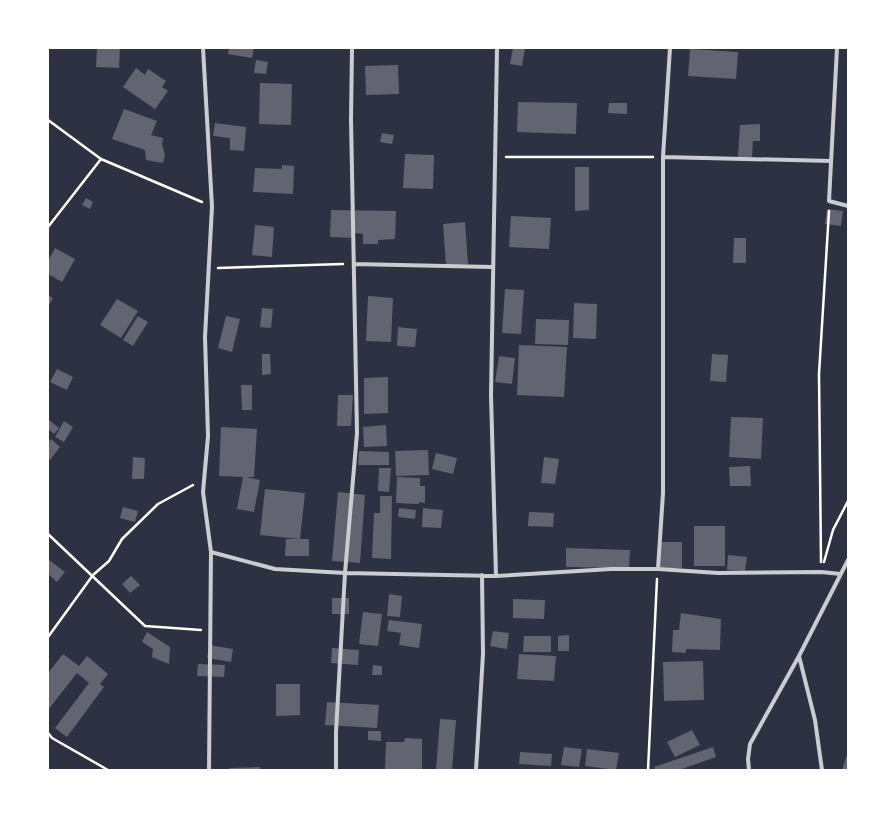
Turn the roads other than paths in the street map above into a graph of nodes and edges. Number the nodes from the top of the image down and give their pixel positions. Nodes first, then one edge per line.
1 (203, 48) edge
2 (352, 48) edge
3 (498, 48) edge
4 (670, 48) edge
5 (837, 48) edge
6 (663, 156) junction
7 (831, 162) junction
8 (848, 206) edge
9 (354, 264) junction
10 (492, 268) junction
11 (211, 552) junction
12 (848, 560) edge
13 (658, 569) junction
14 (346, 573) junction
15 (841, 574) junction
16 (482, 575) junction
17 (496, 576) junction
18 (799, 656) junction
19 (209, 770) edge
20 (336, 770) edge
21 (476, 770) edge
22 (749, 770) edge
23 (822, 770) edge

1 - 11 street
2 - 9 street
3 - 10 street
4 - 6 street
5 - 7 street
6 - 7 street
6 - 13 street
7 - 8 street
9 - 10 street
9 - 14 street
10 - 17 street
11 - 14 street
11 - 19 street
12 - 15 street
13 - 15 street
13 - 17 street
14 - 16 street
14 - 20 street
15 - 18 street
16 - 17 street
16 - 21 street
18 - 22 street
18 - 23 street

